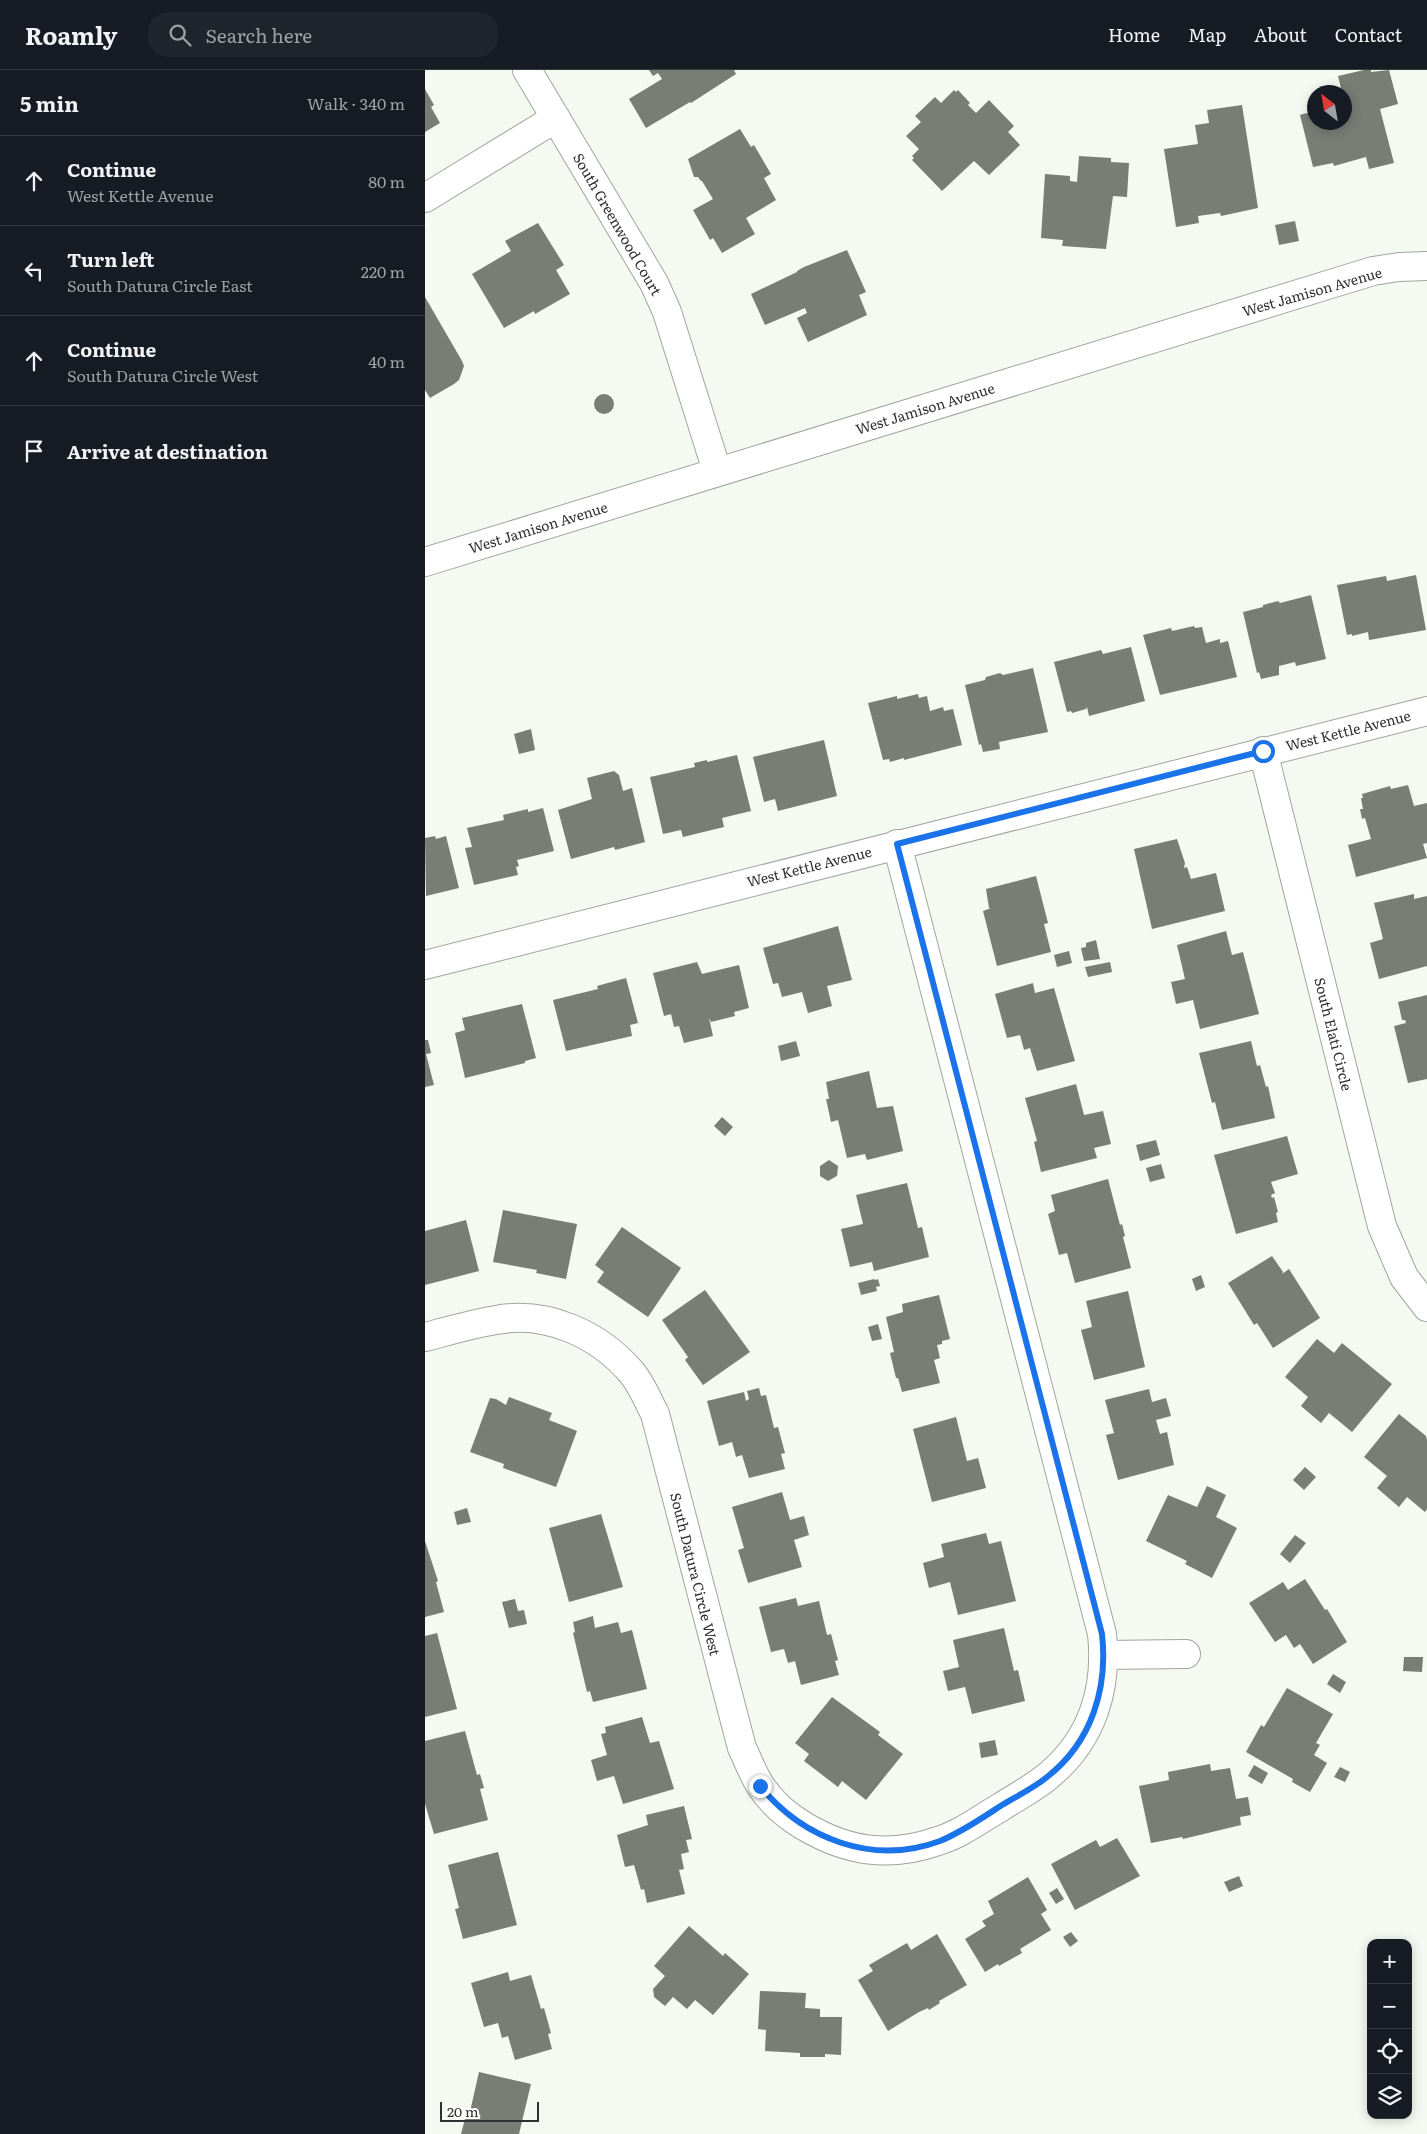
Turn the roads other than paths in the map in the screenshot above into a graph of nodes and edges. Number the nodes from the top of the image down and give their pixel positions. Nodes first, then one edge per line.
1 (527, 70) edge
2 (557, 118) junction
3 (425, 198) edge
4 (1427, 266) edge
5 (717, 471) junction
6 (425, 562) edge
7 (1427, 711) edge
8 (1263, 751) junction
9 (897, 844) junction
10 (425, 965) edge
11 (1427, 1307) edge
12 (425, 1337) edge
13 (1186, 1654) dead end
14 (1104, 1655) junction

1 - 2 street, South Greenwood Court
2 - 3 street
2 - 5 street, South Greenwood Court
4 - 5 street, West Jamison Avenue
5 - 6 street, West Jamison Avenue
7 - 8 street, West Kettle Avenue
8 - 9 street, West Kettle Avenue
8 - 11 street, South Elati Circle
9 - 10 street, West Kettle Avenue
9 - 14 street, South Datura Circle West
12 - 14 street, South Datura Circle West
13 - 14 street

